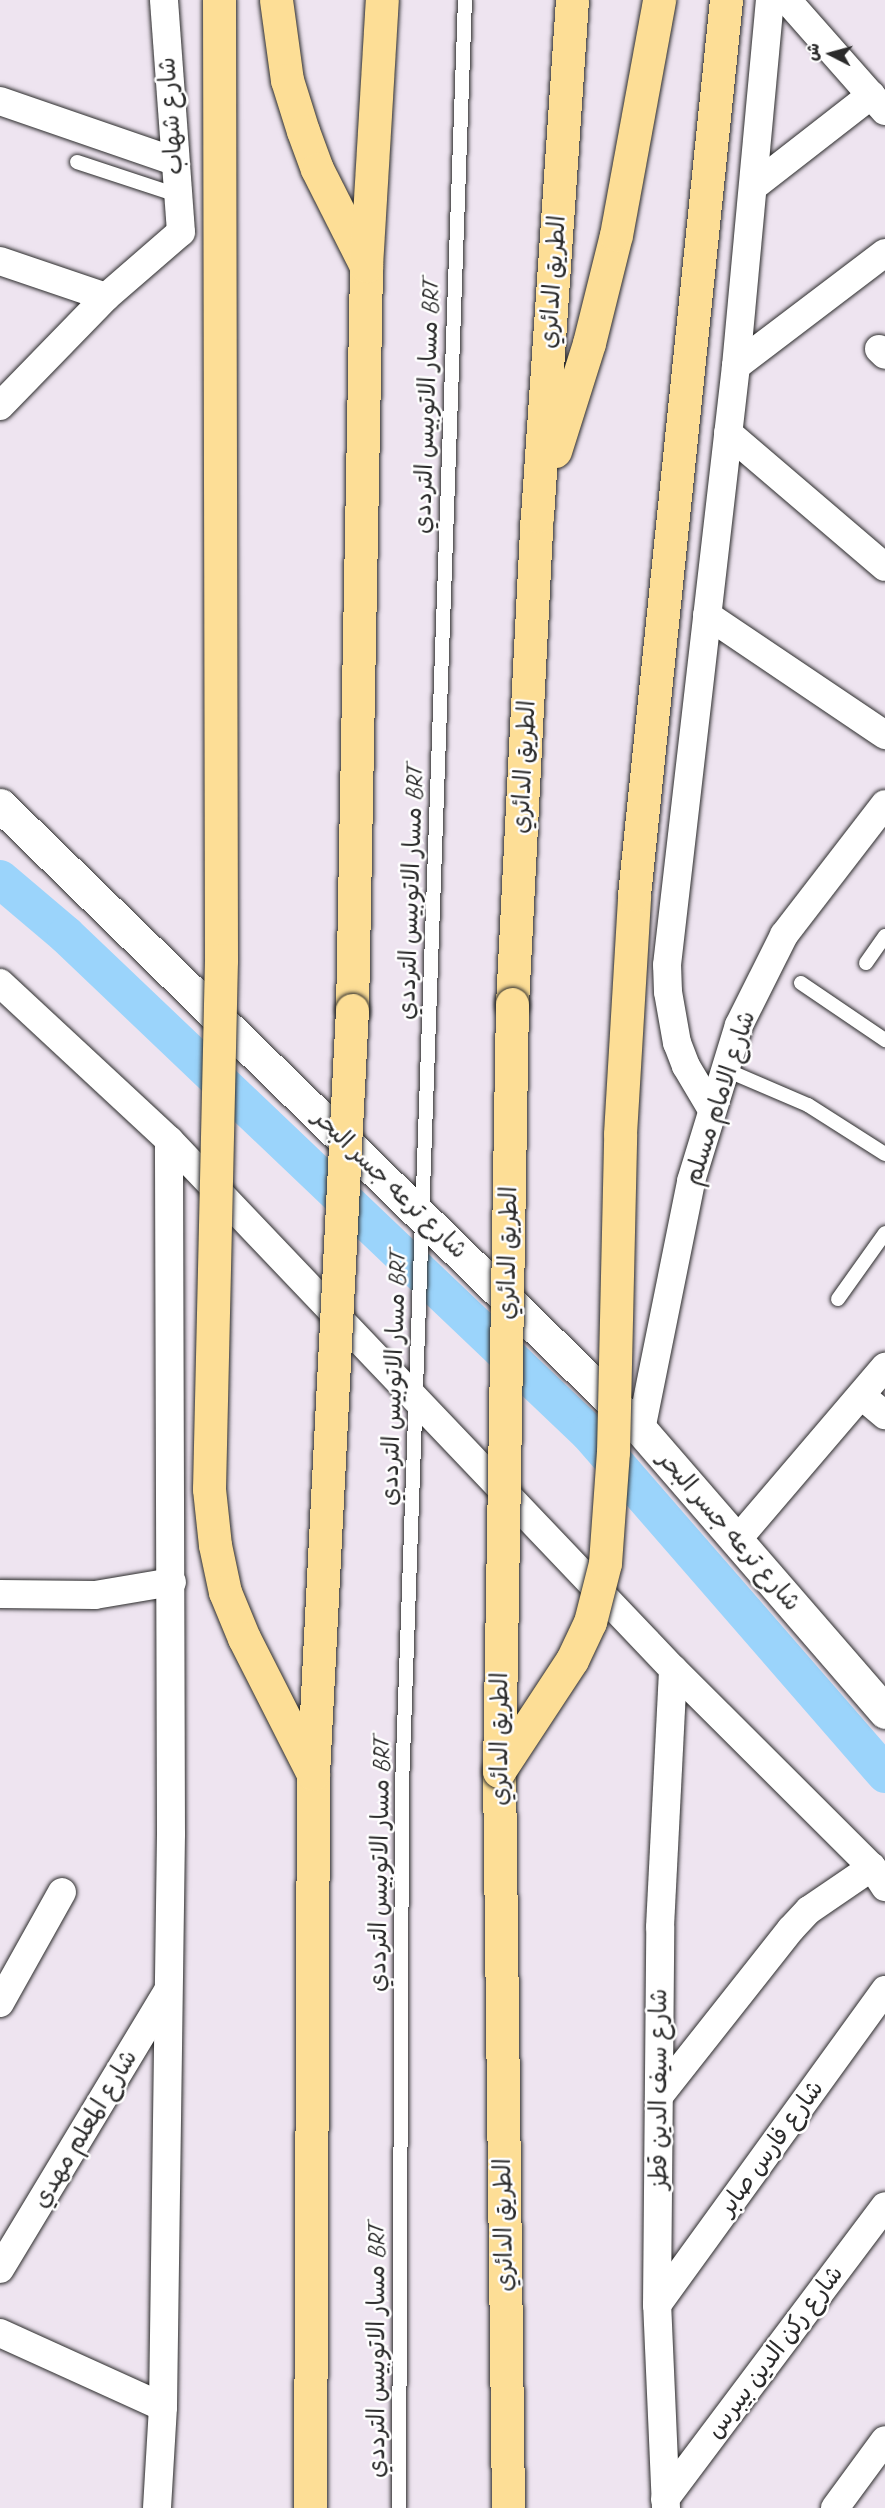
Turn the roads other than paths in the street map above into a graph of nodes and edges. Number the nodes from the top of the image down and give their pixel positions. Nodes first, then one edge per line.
1 (164, 0) edge
2 (219, 0) edge
3 (276, 0) edge
4 (381, 0) edge
5 (465, 0) edge
6 (572, 0) edge
7 (659, 0) edge
8 (726, 0) edge
9 (770, 0) edge
10 (788, 0) edge
11 (0, 101) edge
12 (878, 103) edge
13 (76, 162) dead end
14 (174, 162) junction
15 (753, 187) junction
16 (177, 195) junction
17 (885, 253) edge
18 (0, 261) edge
19 (366, 266) junction
20 (106, 297) junction
21 (736, 366) junction
22 (0, 406) edge
23 (728, 433) junction
24 (537, 516) junction
25 (885, 567) edge
26 (706, 615) junction
27 (885, 735) edge
28 (885, 804) edge
29 (0, 805) edge
30 (885, 936) edge
31 (866, 963) dead end
32 (0, 983) edge
33 (801, 983) dead end
34 (885, 1040) edge
35 (724, 1069) junction
36 (711, 1108) junction
37 (169, 1140) junction
38 (885, 1154) edge
39 (885, 1233) edge
40 (838, 1299) dead end
41 (885, 1367) edge
42 (862, 1396) junction
43 (885, 1415) edge
44 (641, 1430) junction
45 (736, 1539) junction
46 (172, 1582) junction
47 (0, 1594) edge
48 (673, 1669) junction
49 (885, 1712) edge
50 (499, 1771) junction
51 (313, 1774) junction
52 (878, 1877) edge
53 (62, 1892) dead end
54 (169, 1989) junction
55 (885, 1990) edge
56 (0, 2003) edge
57 (659, 2096) junction
58 (885, 2206) edge
59 (0, 2269) edge
60 (657, 2305) junction
61 (0, 2333) edge
62 (163, 2407) junction
63 (885, 2440) edge
64 (666, 2503) edge
65 (157, 2508) edge
66 (310, 2508) edge
67 (399, 2508) edge
68 (508, 2508) edge
69 (835, 2508) edge

1 - 14 street, شارع شهاب
2 - 51 highway, bridge
3 - 19 highway
4 - 19 highway
5 - 67 lane, مسار الاتوبيس الترددي BRT
6 - 24 highway, الطريق الدائري
7 - 24 highway
8 - 50 highway, bridge
9 - 15 street
10 - 12 street
11 - 14 street
12 - 15 street
13 - 16 lane
14 - 16 street, شارع شهاب
15 - 21 street
16 - 20 street, شارع شهاب
17 - 21 street
18 - 20 street
19 - 51 highway, bridge
20 - 22 street
21 - 23 street
23 - 25 street
23 - 26 street
24 - 50 highway, الطريق الدائري, bridge
26 - 27 street
26 - 36 street
28 - 35 street, شارع الامام مسلم
29 - 44 street, شارع ترعه جسر البحر
30 - 31 lane
32 - 37 street
33 - 34 lane
35 - 36 street, شارع الامام مسلم
35 - 38 lane
36 - 44 street, شارع الامام مسلم
37 - 46 street
37 - 48 street
39 - 40 lane
41 - 42 street
42 - 43 street
42 - 45 street
44 - 45 street, شارع ترعه جسر البحر
45 - 49 street, شارع ترعه جسر البحر
46 - 47 street
46 - 54 street
48 - 52 street
48 - 57 street, شارع سيف الدين قطز
50 - 68 highway, الطريق الدائري
51 - 66 highway, bridge
52 - 57 street
53 - 56 street
54 - 59 street, شارع المعلم مهدي
54 - 62 street
55 - 60 street, شارع فارس صابر
57 - 60 street, شارع سيف الدين قطز
58 - 64 street, شارع ركن الدين بيبرس
60 - 64 street, شارع سيف الدين قطز
61 - 62 street
62 - 65 street
63 - 69 street

